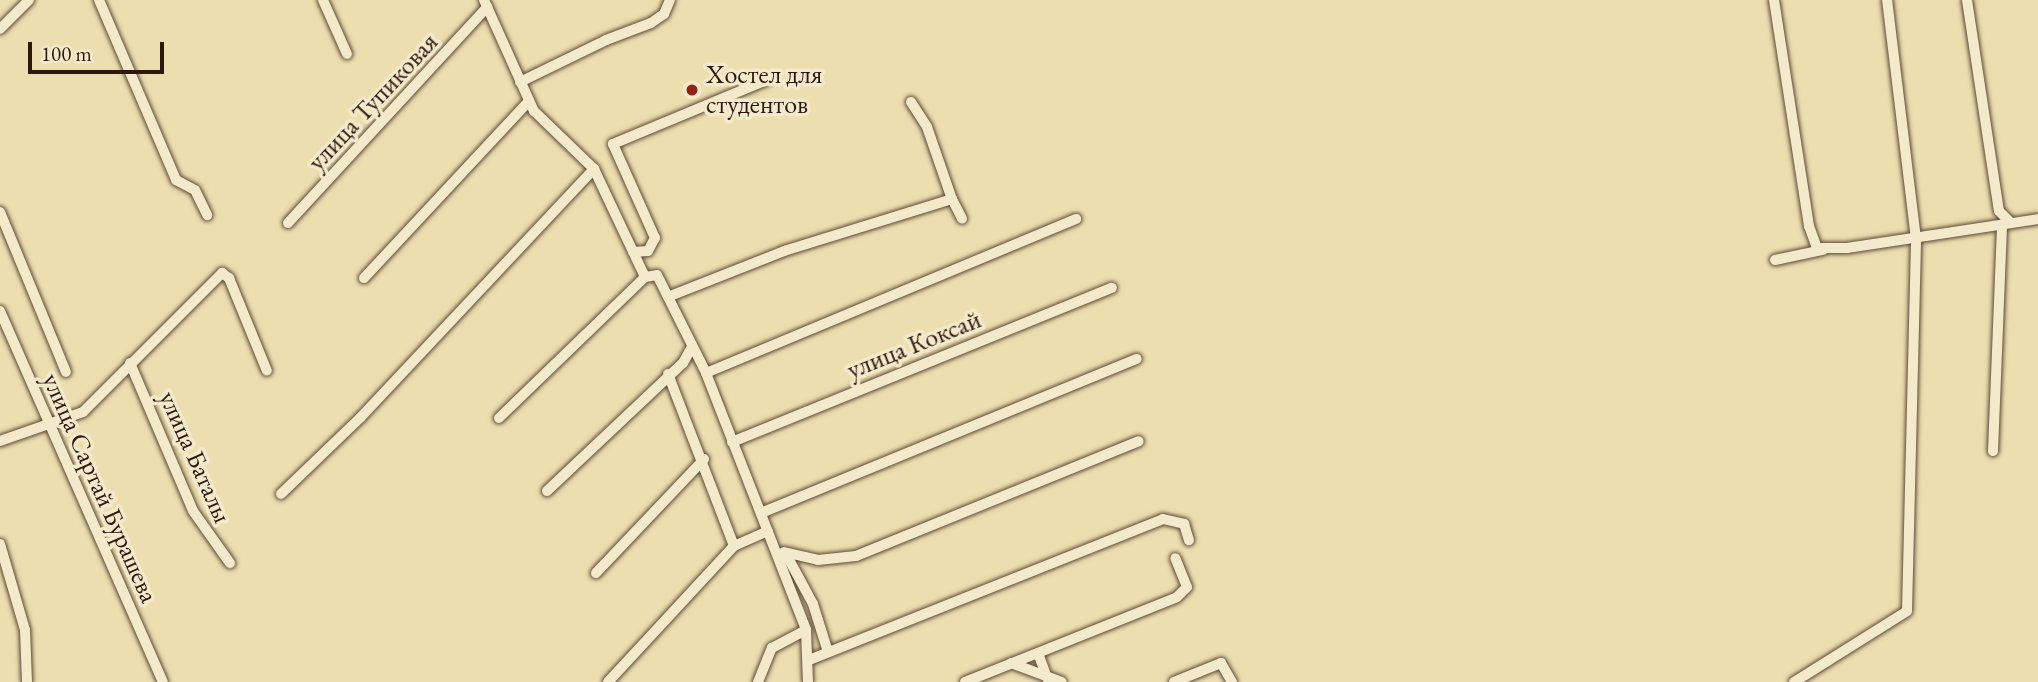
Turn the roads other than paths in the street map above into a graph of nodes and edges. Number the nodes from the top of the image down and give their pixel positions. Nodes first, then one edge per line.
1 (29, 0) edge
2 (99, 0) edge
3 (323, 0) edge
4 (670, 0) edge
5 (1774, 0) edge
6 (1887, 0) edge
7 (1967, 0) edge
8 (487, 2) edge
9 (0, 29) edge
10 (347, 54) dead end
11 (767, 80) dead end
12 (520, 82) junction
13 (529, 101) junction
14 (911, 102) dead end
15 (594, 169) junction
16 (952, 199) junction
17 (0, 212) edge
18 (207, 215) dead end
19 (962, 219) dead end
20 (1076, 219) dead end
21 (2038, 219) edge
22 (288, 223) dead end
23 (2007, 224) junction
24 (1916, 239) junction
25 (1824, 250) junction
26 (633, 252) junction
27 (1775, 260) dead end
28 (645, 277) junction
29 (364, 278) dead end
30 (1112, 288) dead end
31 (670, 296) junction
32 (0, 311) edge
33 (692, 347) junction
34 (1137, 359) dead end
35 (130, 363) junction
36 (267, 371) dead end
37 (66, 372) dead end
38 (706, 373) junction
39 (668, 374) junction
40 (499, 418) dead end
41 (48, 426) junction
42 (0, 441) edge
43 (1139, 441) dead end
44 (732, 442) junction
45 (1993, 451) dead end
46 (704, 459) junction
47 (547, 491) dead end
48 (281, 494) dead end
49 (761, 513) junction
50 (768, 531) junction
51 (1189, 540) dead end
52 (0, 544) edge
53 (734, 546) junction
54 (779, 551) junction
55 (1175, 558) dead end
56 (230, 563) dead end
57 (11, 573) junction
58 (596, 573) dead end
59 (0, 580) edge
60 (806, 630) junction
61 (828, 652) junction
62 (1038, 653) junction
63 (809, 660) junction
64 (1012, 663) junction
65 (1047, 678) junction
66 (27, 682) edge
67 (163, 682) edge
68 (608, 682) edge
69 (758, 682) edge
70 (808, 682) edge
71 (965, 682) edge
72 (1062, 682) edge
73 (1174, 682) edge
74 (1232, 682) edge
75 (1794, 682) edge

1 - 9 street
2 - 18 street
3 - 10 street
4 - 12 street
5 - 25 street
6 - 24 street
7 - 23 street
8 - 12 street
8 - 22 street, улица Тупиковая
11 - 26 street
12 - 13 street
13 - 15 street
13 - 29 street
14 - 16 street
15 - 26 street
15 - 48 street
16 - 19 street
16 - 31 street
17 - 37 street
20 - 38 street
21 - 23 street
23 - 24 street
23 - 45 street
24 - 25 street
24 - 75 street
25 - 27 street
26 - 28 street
28 - 31 street
28 - 40 street
30 - 44 street, улица Коксай
31 - 33 street
32 - 41 street, улица Сартай Бурашева
33 - 38 street
33 - 39 street
34 - 49 street
35 - 36 street
35 - 41 street
35 - 56 street, улица Баталы
38 - 44 street
39 - 46 street
39 - 47 street
41 - 42 street
41 - 67 street, улица Сартай Бурашева
43 - 54 street
44 - 49 street
46 - 53 street
46 - 58 street
49 - 50 street
50 - 53 street
50 - 54 street
51 - 61 street
52 - 57 street
53 - 68 street
54 - 60 street
54 - 61 street
55 - 62 street
57 - 59 street
57 - 66 street
60 - 63 street
60 - 69 street
61 - 63 street
62 - 64 street
62 - 65 street
63 - 70 street
64 - 65 street
64 - 71 street
65 - 72 street
73 - 74 street

